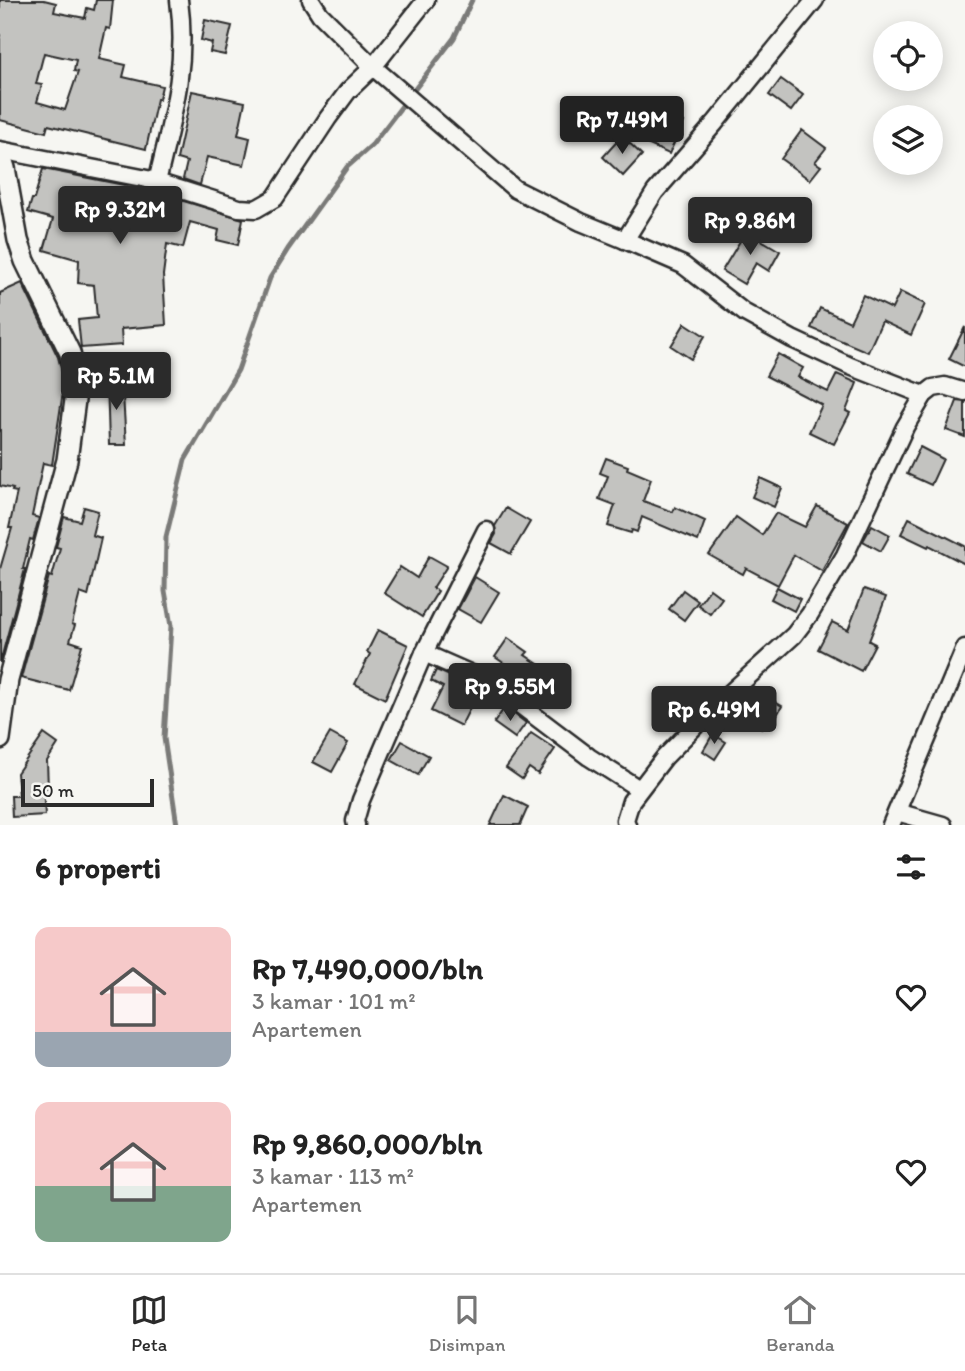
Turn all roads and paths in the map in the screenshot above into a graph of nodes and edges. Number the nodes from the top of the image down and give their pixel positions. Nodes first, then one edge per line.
1 (179, 0) edge
2 (311, 0) edge
3 (426, 0) edge
4 (815, 0) edge
5 (373, 67) junction
6 (0, 152) edge
7 (157, 182) junction
8 (625, 240) junction
9 (965, 392) edge
10 (924, 395) junction
11 (486, 530) dead end
12 (965, 648) edge
13 (424, 653) junction
14 (0, 738) edge
15 (639, 789) junction
16 (894, 818) edge
17 (356, 825) edge
18 (627, 825) edge
19 (943, 825) edge

1 - 7 street
2 - 5 street
3 - 5 street
4 - 8 street
5 - 7 street
5 - 8 street
6 - 7 street
6 - 14 street
8 - 10 street
9 - 10 street
10 - 15 street
11 - 13 street
12 - 16 street
13 - 15 street
13 - 17 street
15 - 18 street
16 - 19 street

